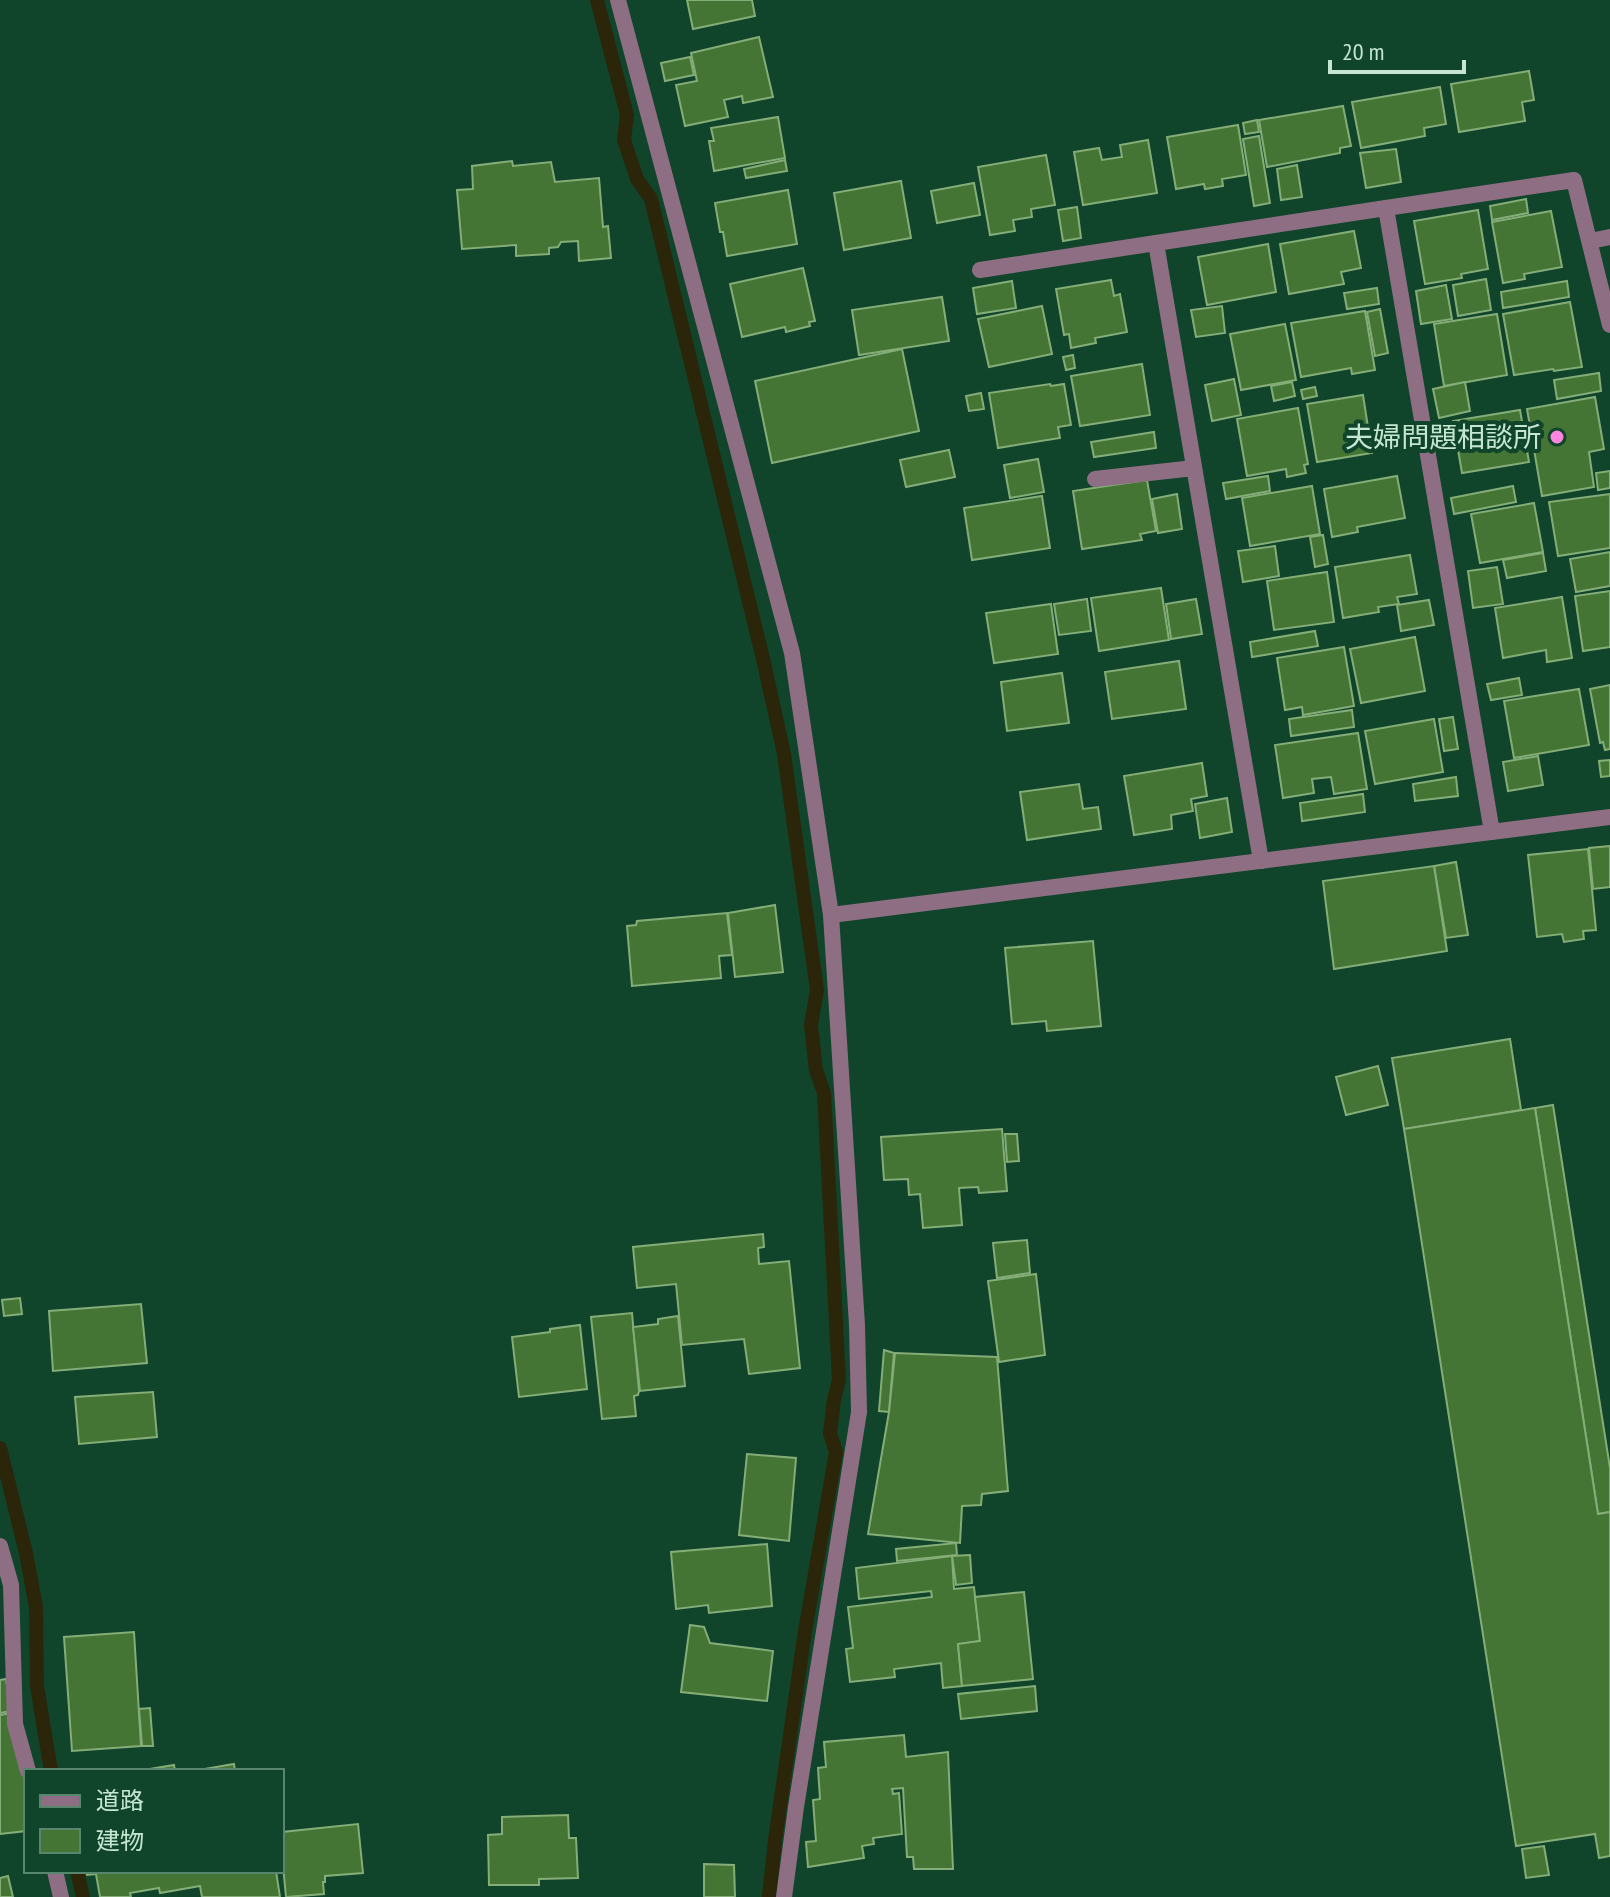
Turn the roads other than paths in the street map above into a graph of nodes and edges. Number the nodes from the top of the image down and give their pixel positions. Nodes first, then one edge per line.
1 (618, 0) edge
2 (1386, 208) junction
3 (1610, 237) edge
4 (1590, 241) junction
5 (1156, 243) junction
6 (980, 270) dead end
7 (1610, 325) edge
8 (1194, 468) junction
9 (1095, 479) dead end
10 (1610, 817) edge
11 (1492, 832) junction
12 (1261, 861) junction
13 (831, 915) junction
14 (0, 1546) edge
15 (27, 1769) edge
16 (55, 1873) edge
17 (61, 1897) edge
18 (784, 1897) edge

1 - 13 street
2 - 4 street
2 - 5 street
2 - 11 street
3 - 4 street
4 - 7 street
5 - 6 street
5 - 8 street
8 - 9 street
8 - 12 street
10 - 11 street
11 - 12 street
12 - 13 street
13 - 18 street
14 - 15 street
16 - 17 street

